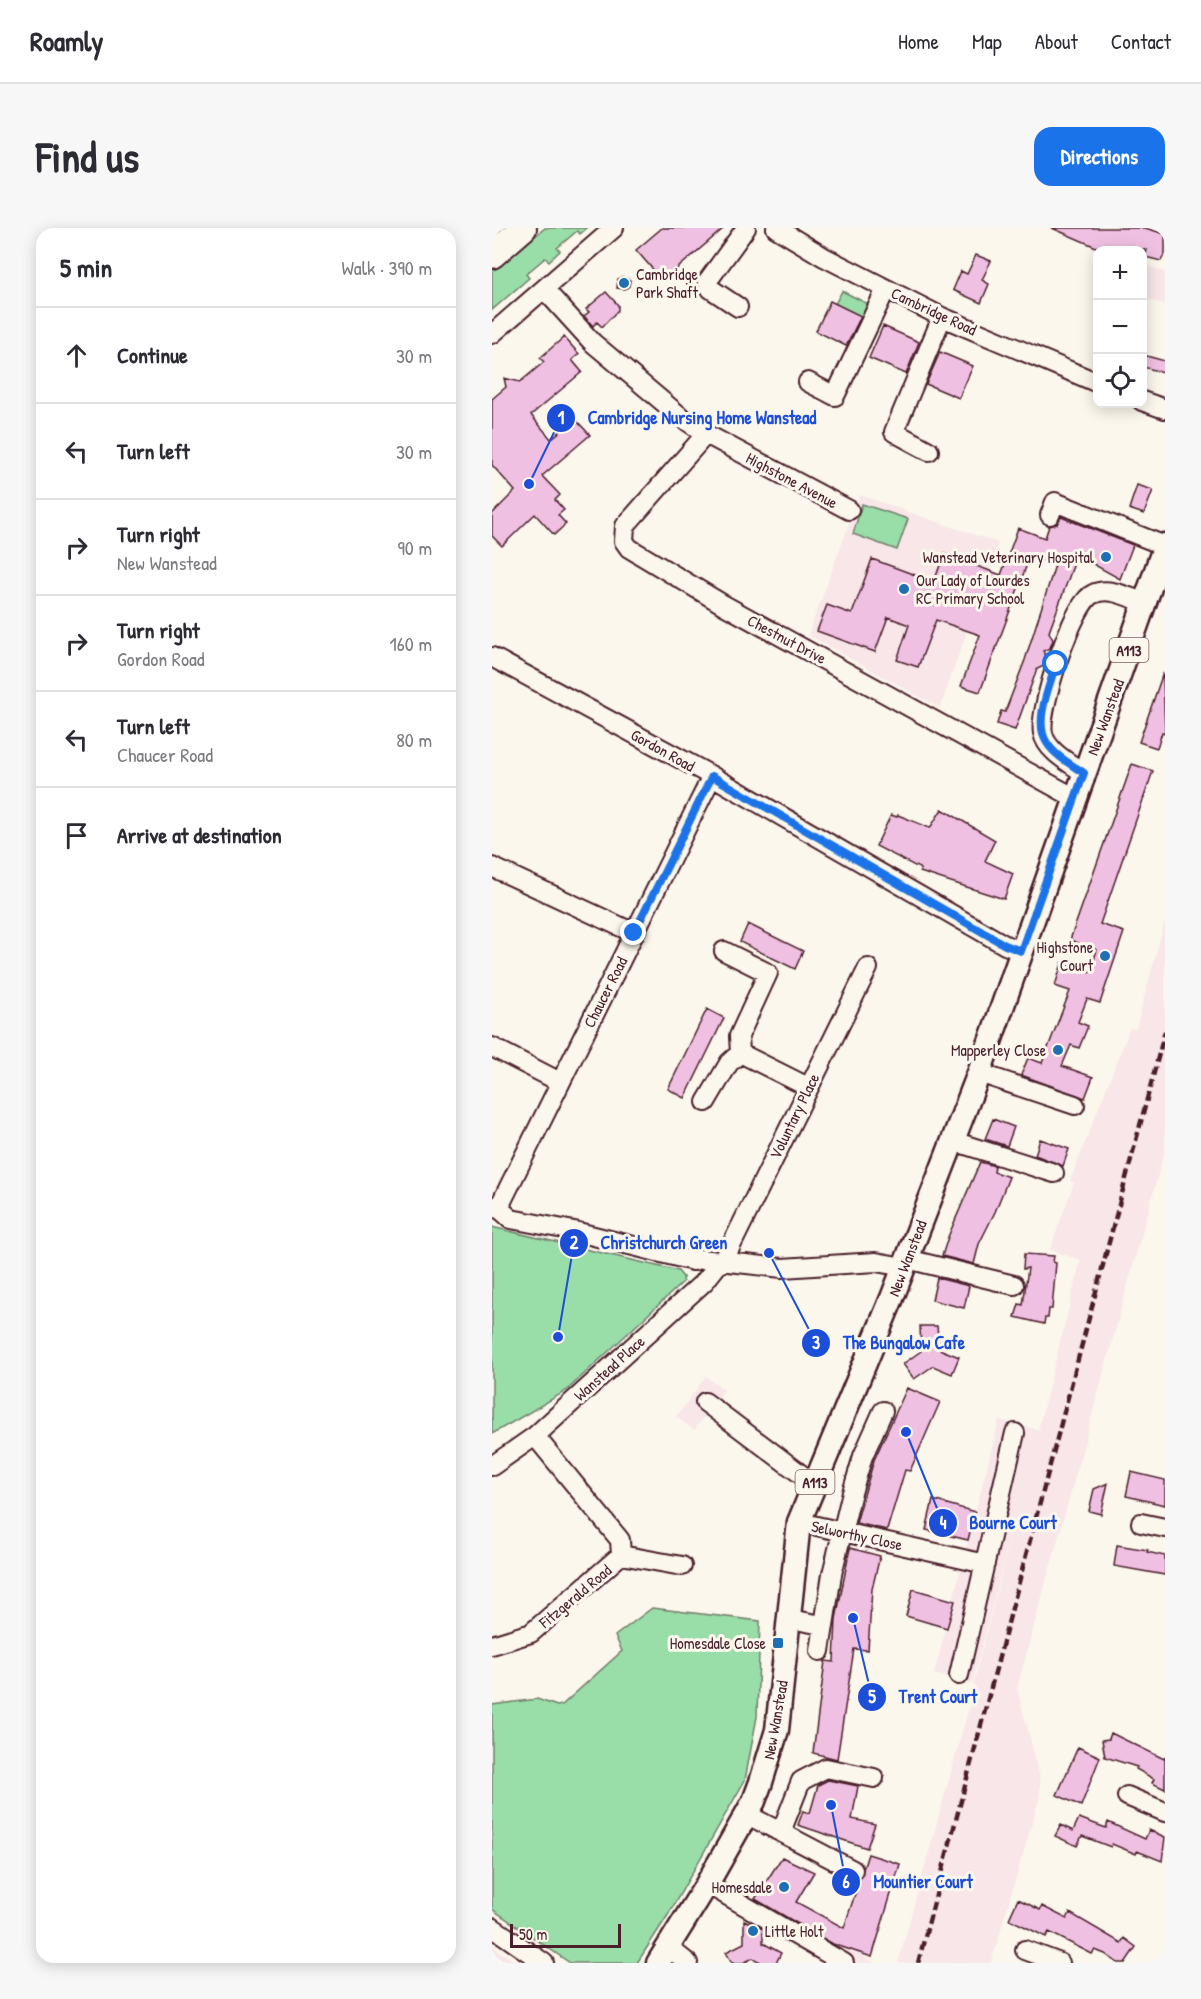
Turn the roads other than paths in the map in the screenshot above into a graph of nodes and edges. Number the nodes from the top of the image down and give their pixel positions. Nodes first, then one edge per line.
1 (523, 228) edge
2 (614, 228) edge
3 (746, 228) edge
4 (781, 230) edge
5 (492, 255) edge
6 (544, 289) junction
7 (886, 289) junction
8 (738, 307) dead end
9 (942, 317) junction
10 (492, 334) edge
11 (1093, 381) edge
12 (808, 382) dead end
13 (1147, 403) edge
14 (1165, 410) edge
15 (706, 434) junction
16 (929, 451) dead end
17 (849, 510) dead end
18 (1050, 515) dead end
19 (1165, 545) edge
20 (1146, 603) junction
21 (492, 657) edge
22 (1084, 773) junction
23 (712, 776) junction
24 (1075, 798) junction
25 (492, 867) edge
26 (634, 933) junction
27 (724, 951) dead end
28 (1021, 951) junction
29 (868, 968) dead end
30 (492, 1047) edge
31 (740, 1053) junction
32 (979, 1073) junction
33 (560, 1082) junction
34 (808, 1087) junction
35 (706, 1102) dead end
36 (1075, 1105) dead end
37 (953, 1141) junction
38 (1054, 1173) dead end
39 (497, 1208) edge
40 (720, 1263) junction
41 (905, 1263) junction
42 (1014, 1285) dead end
43 (705, 1402) dead end
44 (883, 1411) dead end
45 (1016, 1433) dead end
46 (535, 1436) junction
47 (492, 1466) edge
48 (814, 1484) junction
49 (799, 1522) junction
50 (1141, 1523) dead end
51 (1165, 1528) edge
52 (844, 1532) junction
53 (621, 1555) junction
54 (985, 1564) junction
55 (682, 1566) dead end
56 (790, 1619) junction
57 (822, 1625) junction
58 (492, 1645) edge
59 (820, 1651) dead end
60 (959, 1675) dead end
61 (874, 1778) dead end
62 (1127, 1796) dead end
63 (1165, 1812) edge
64 (746, 1814) junction
65 (781, 1832) junction
66 (853, 1870) dead end
67 (707, 1884) junction
68 (492, 1927) edge
69 (1025, 1950) dead end
70 (663, 1955) edge
71 (544, 1963) edge
72 (688, 1963) edge
73 (844, 1963) edge
74 (1060, 1963) edge

1 - 5 highway
2 - 6 street
3 - 8 street
4 - 7 street, Cambridge Road
6 - 10 street
6 - 15 street, Highstone Avenue
7 - 9 street, Cambridge Road
7 - 12 street
9 - 11 street, Cambridge Road
9 - 16 street
13 - 14 street
15 - 17 street, Highstone Avenue
15 - 24 street, Chestnut Drive
18 - 19 street
19 - 20 main road, New Wanstead / A113
20 - 22 main road, New Wanstead / A113
20 - 22 street
21 - 23 street, Gordon Road
22 - 24 main road, New Wanstead / A113
23 - 26 street, Chaucer Road
23 - 28 street, Gordon Road
24 - 28 main road, New Wanstead / A113
25 - 26 street
26 - 33 street, Chaucer Road
27 - 31 street
28 - 32 main road, New Wanstead / A113
29 - 34 street, Voluntary Place
30 - 33 street
31 - 34 street
31 - 35 street
32 - 36 street
32 - 37 main road, New Wanstead / A113
33 - 39 street, Chaucer Road
34 - 40 street, Voluntary Place
37 - 38 street
37 - 41 main road, New Wanstead / A113
39 - 40 street
40 - 41 street
40 - 46 street, Wanstead Place
41 - 42 street
41 - 48 main road, New Wanstead / A113
43 - 48 street
44 - 52 street
45 - 54 street
46 - 47 street, Wanstead Place
46 - 53 street, Fitzgerald Road
48 - 49 main road, New Wanstead / A113
49 - 52 street, Selworthy Close
49 - 56 main road, New Wanstead / A113
50 - 51 street
52 - 54 street, Selworthy Close
52 - 57 street
53 - 55 street, Fitzgerald Road
53 - 58 street, Fitzgerald Road
54 - 60 street
56 - 57 street
56 - 64 main road, New Wanstead / A113
57 - 59 street
61 - 65 street
62 - 63 street
64 - 65 street
64 - 67 main road, New Wanstead / A113
65 - 66 street
67 - 70 main road, New Wanstead / A113
67 - 73 street
68 - 71 street
69 - 74 street
70 - 72 street

